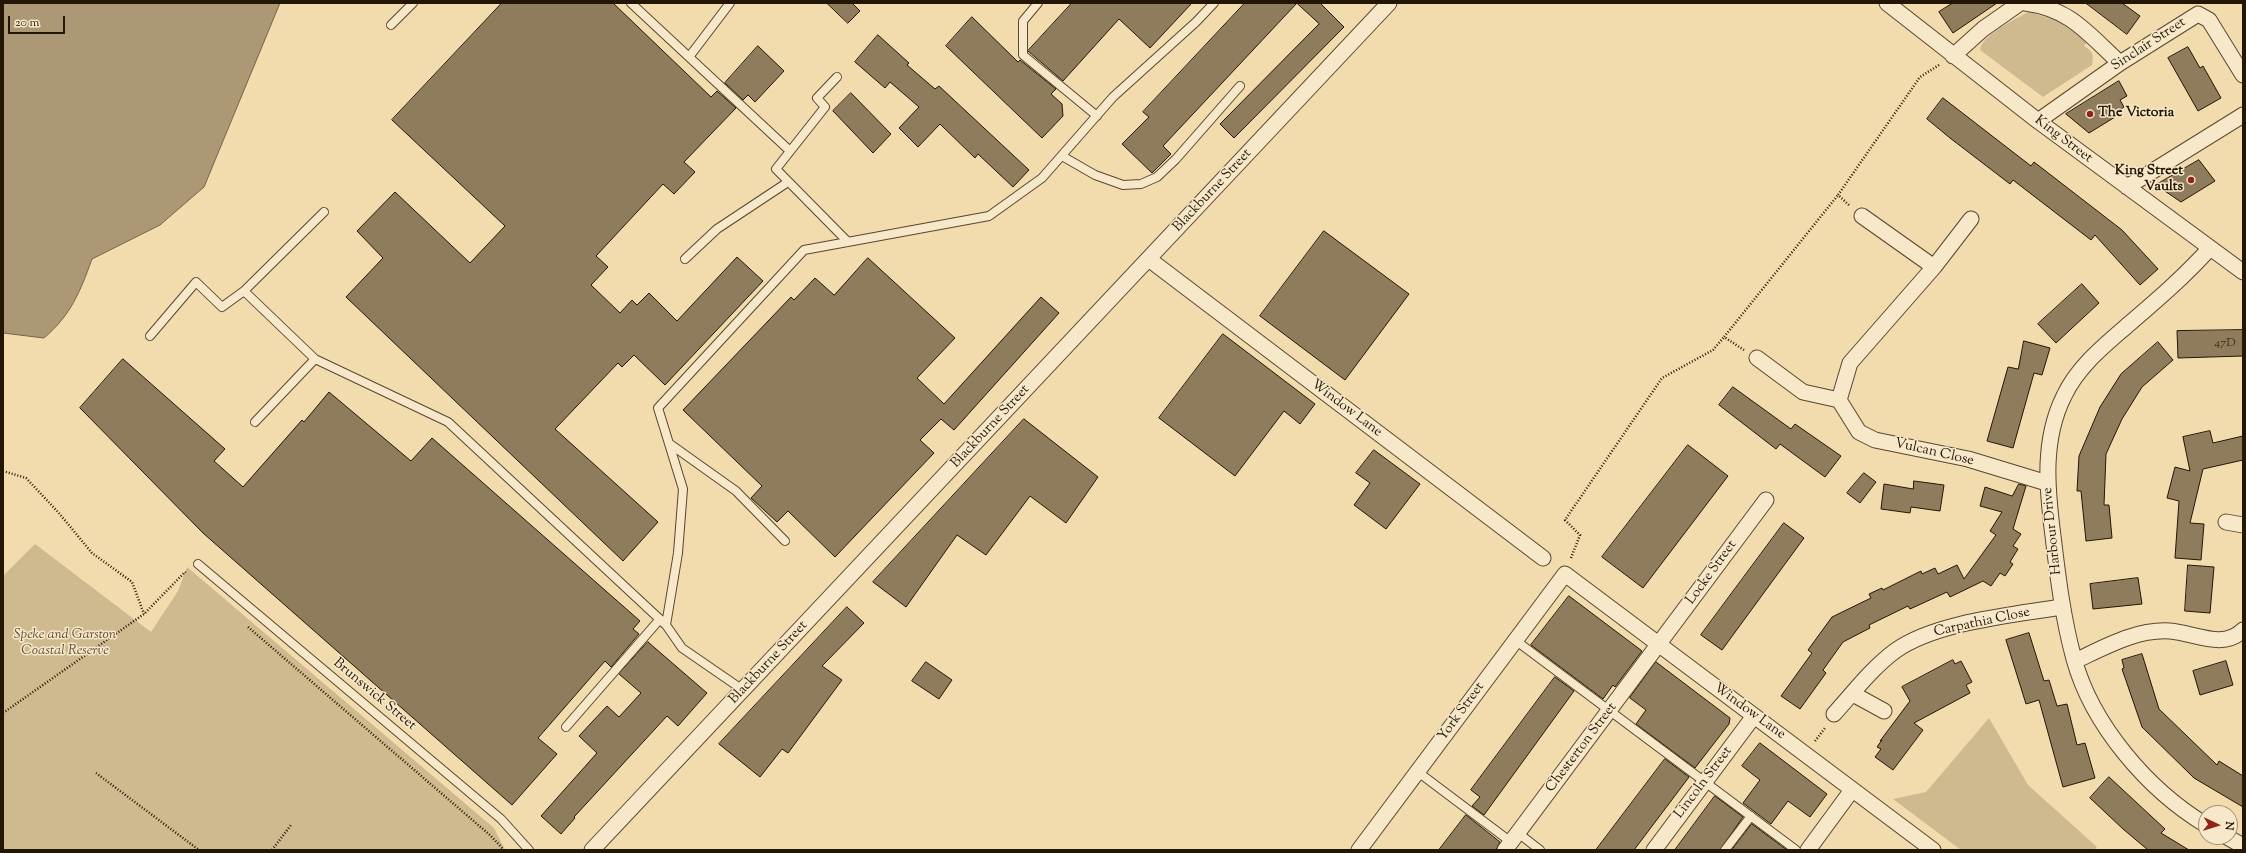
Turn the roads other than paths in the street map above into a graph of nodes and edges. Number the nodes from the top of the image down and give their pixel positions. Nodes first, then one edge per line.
1 (413, 3) edge
2 (631, 3) edge
3 (730, 3) edge
4 (1038, 3) edge
5 (1214, 3) edge
6 (1389, 3) edge
7 (1887, 3) edge
8 (2020, 3) edge
9 (2025, 3) edge
10 (391, 25) dead end
11 (1953, 56) junction
12 (690, 57) junction
13 (2120, 63) junction
14 (2243, 75) edge
15 (837, 77) dead end
16 (1240, 86) dead end
17 (2243, 115) edge
18 (1097, 116) junction
19 (2038, 121) junction
20 (790, 151) junction
21 (1062, 156) junction
22 (788, 182) junction
23 (2127, 187) junction
24 (324, 212) dead end
25 (1862, 216) road end
26 (1971, 219) dead end
27 (848, 242) junction
28 (2210, 248) junction
29 (685, 258) dead end
30 (1150, 260) junction
31 (1934, 267) junction
32 (2242, 268) edge
33 (244, 291) junction
34 (150, 336) dead end
35 (1757, 358) road end
36 (315, 359) junction
37 (1839, 400) junction
38 (255, 422) dead end
39 (670, 444) junction
40 (2047, 483) junction
41 (1766, 500) dead end
42 (2226, 522) dead end
43 (2243, 525) edge
44 (785, 541) dead end
45 (1543, 558) dead end
46 (198, 564) dead end
47 (1565, 574) joint
48 (2061, 607) junction
49 (660, 619) junction
50 (666, 625) junction
51 (2243, 630) edge
52 (1515, 640) junction
53 (1659, 646) junction
54 (2075, 661) junction
55 (743, 690) junction
56 (1853, 694) junction
57 (1884, 711) dead end
58 (1609, 712) junction
59 (1834, 714) road end
60 (1754, 716) junction
61 (566, 727) dead end
62 (1418, 772) junction
63 (1705, 783) junction
64 (1852, 790) junction
65 (1751, 816) junction
66 (2198, 818) edge
67 (1511, 842) edge
68 (529, 850) edge
69 (592, 850) edge
70 (1359, 850) edge
71 (1540, 850) edge
72 (1654, 850) edge
73 (1725, 850) edge
74 (1796, 850) edge
75 (1808, 850) edge
76 (1934, 850) edge

1 - 10 lane
2 - 12 lane
3 - 12 lane
4 - 18 lane
5 - 18 lane
6 - 30 street, Blackburne Street
7 - 11 street, King Street
8 - 11 street
9 - 13 street
11 - 19 street, King Street
12 - 20 lane
13 - 14 street, Sinclair Street
13 - 19 street, Sinclair Street
15 - 20 lane
16 - 21 lane
17 - 23 street
18 - 21 lane
19 - 23 street, King Street
20 - 22 lane
21 - 27 lane
22 - 27 lane
22 - 29 lane
23 - 28 street, King Street
24 - 33 lane
25 - 31 street
26 - 31 street
27 - 39 lane
28 - 32 street, King Street
28 - 40 street, Harbour Drive
30 - 45 street, Window Lane
30 - 55 street, Blackburne Street
31 - 37 street
33 - 34 lane
33 - 36 lane
35 - 37 street
36 - 38 lane
36 - 49 lane
37 - 40 street, Vulcan Close
39 - 44 lane
39 - 50 lane
40 - 48 street, Harbour Drive
41 - 53 street, Locke Street
42 - 43 street
46 - 68 lane, Brunswick Street
47 - 52 street, York Street
47 - 53 street, Window Lane
48 - 54 street, Harbour Drive
48 - 56 street, Carpathia Close
49 - 50 lane
49 - 61 lane
50 - 55 lane
51 - 54 street
52 - 58 lane
52 - 62 street, York Street
53 - 58 street, Chesterton Street
53 - 60 street, Window Lane
54 - 66 street, Harbour Drive
55 - 69 street, Blackburne Street
56 - 57 street
56 - 59 street, Carpathia Close
58 - 63 lane
58 - 67 street, Chesterton Street
60 - 63 street, Lincoln Street
60 - 64 street, Window Lane
62 - 67 lane
62 - 70 street, York Street
63 - 65 lane
63 - 72 street, Lincoln Street
64 - 75 street
64 - 76 street, Window Lane
65 - 73 lane
65 - 74 lane
67 - 71 lane

